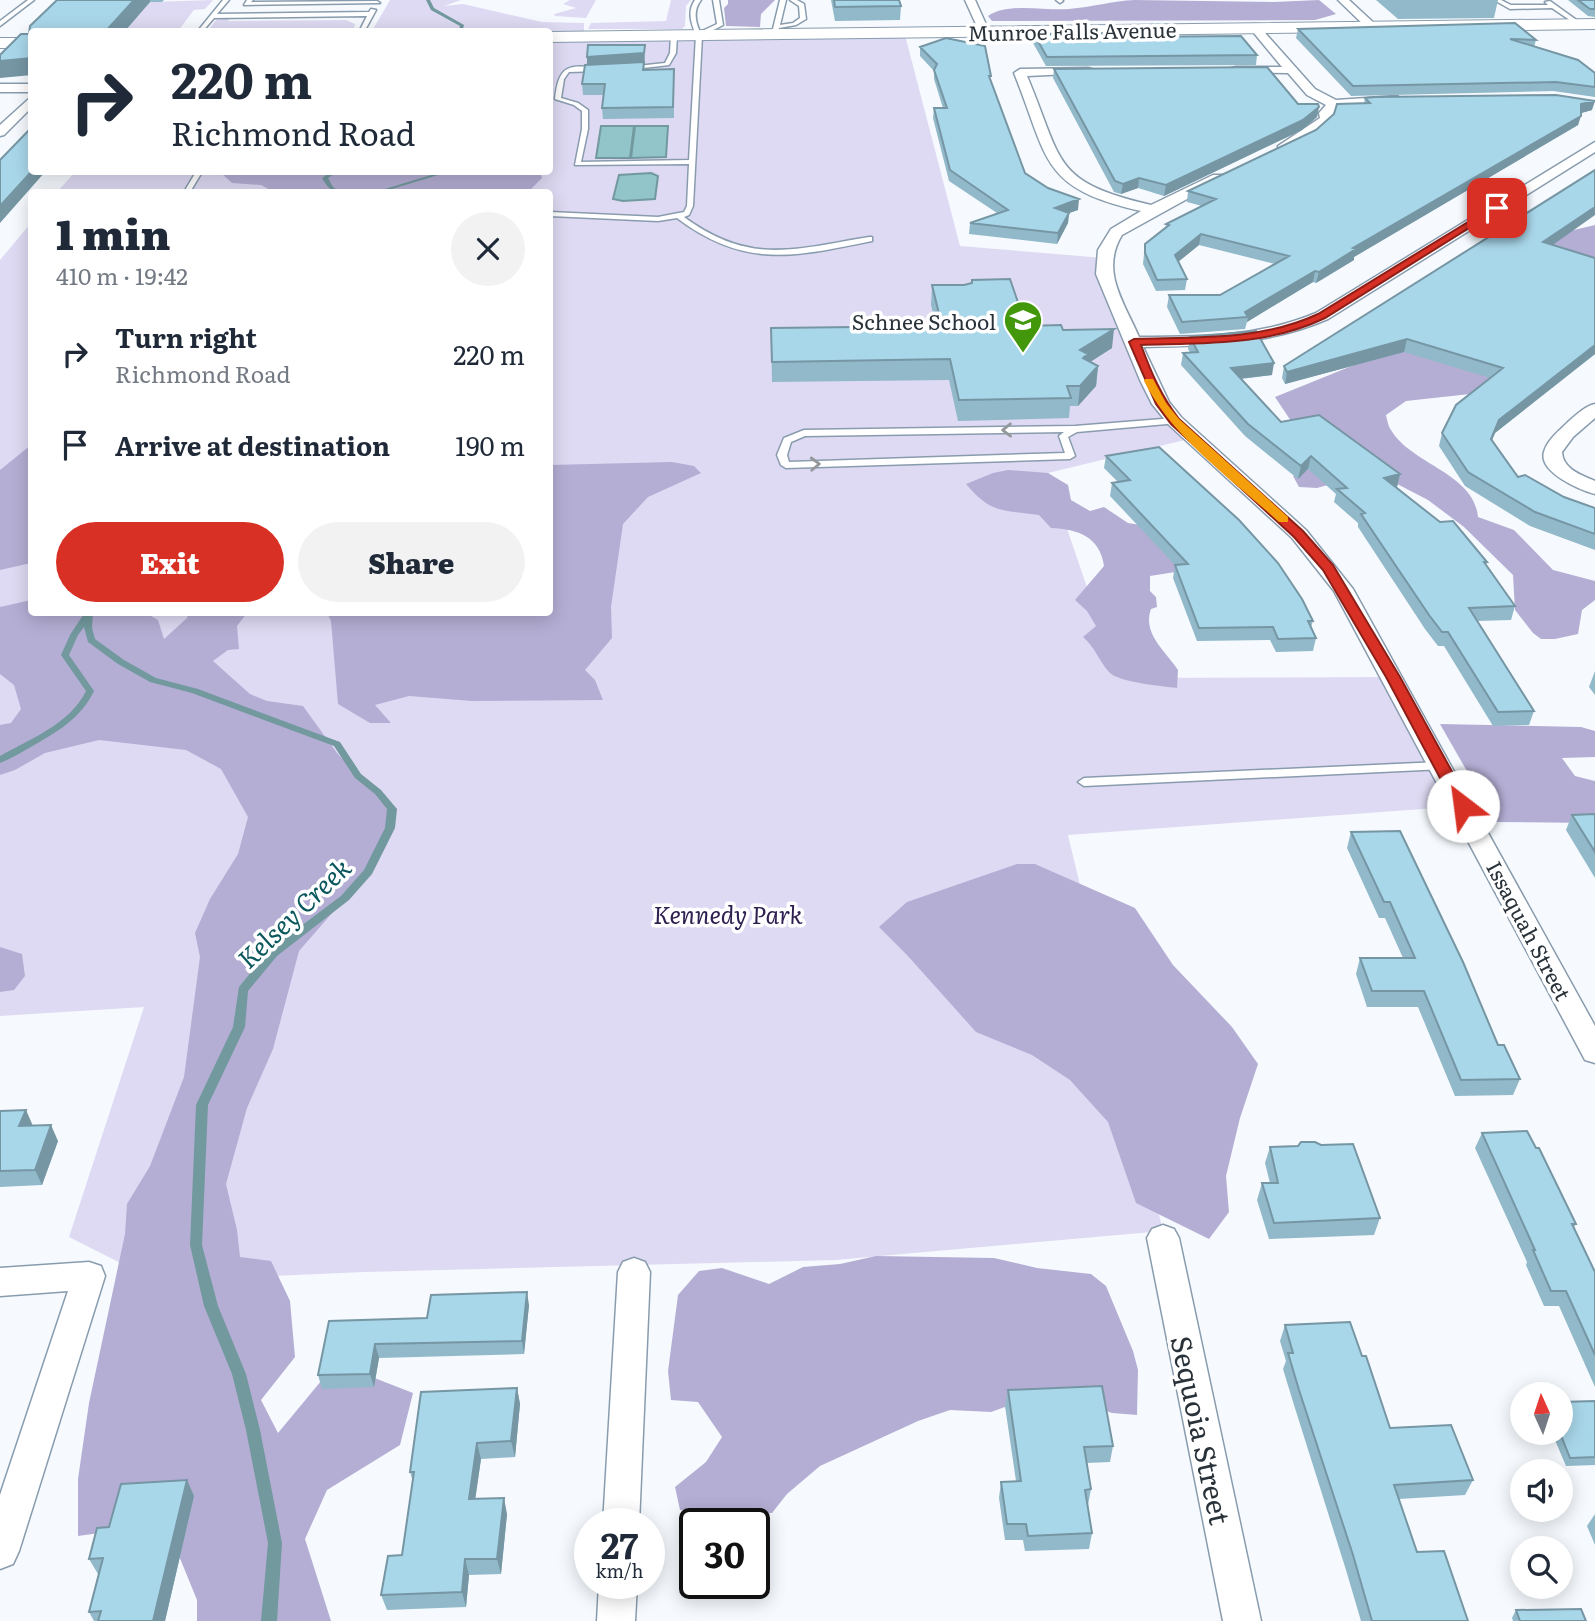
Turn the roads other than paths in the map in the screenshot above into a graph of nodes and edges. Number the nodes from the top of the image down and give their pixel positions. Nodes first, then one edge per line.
1 (31, 0) edge
2 (698, 0) edge
3 (716, 0) edge
4 (783, 0) edge
5 (793, 0) edge
6 (970, 0) edge
7 (1343, 0) edge
8 (1497, 0) edge
9 (1546, 0) edge
10 (224, 2) edge
11 (248, 2) edge
12 (378, 2) edge
13 (1553, 6) junction
14 (371, 14) junction
15 (212, 16) junction
16 (0, 24) edge
17 (1587, 24) edge
18 (1371, 26) junction
19 (1254, 27) junction
20 (202, 28) edge
21 (363, 28) edge
22 (775, 31) junction
23 (984, 31) junction
24 (674, 35) junction
25 (699, 35) junction
26 (553, 37) edge
27 (0, 43) edge
28 (28, 43) edge
29 (608, 69) edge
30 (618, 69) edge
31 (1291, 69) junction
32 (1225, 70) edge
33 (1105, 71) edge
34 (0, 88) edge
35 (28, 88) edge
36 (1405, 100) edge
37 (28, 104) edge
38 (1334, 104) junction
39 (0, 132) edge
40 (1592, 151) edge
41 (1270, 155) edge
42 (692, 162) junction
43 (1234, 171) edge
44 (1153, 210) junction
45 (553, 214) edge
46 (679, 216) junction
47 (869, 239) dead end
48 (1134, 342) junction
49 (1595, 409) edge
50 (1175, 421) junction
51 (1075, 429) junction
52 (1595, 488) edge
53 (1440, 766) junction
54 (1084, 782) dead end
55 (1595, 1052) edge
56 (1163, 1238) dead end
57 (634, 1272) dead end
58 (0, 1282) edge
59 (622, 1508) edge
60 (0, 1551) edge
61 (617, 1599) edge
62 (616, 1621) edge
63 (1242, 1621) edge

1 - 16 lane
2 - 25 lane
3 - 25 lane
4 - 22 lane
5 - 22 lane
6 - 23 street
7 - 18 street
8 - 13 lane
9 - 13 lane
10 - 11 lane
10 - 15 lane
11 - 12 lane
12 - 14 lane
13 - 17 lane
14 - 15 lane
14 - 21 lane
15 - 20 lane
17 - 18 street, Munroe Falls Avenue
18 - 19 street, Munroe Falls Avenue
19 - 23 street, Munroe Falls Avenue
19 - 31 street
22 - 23 street, Munroe Falls Avenue
22 - 25 street, Munroe Falls Avenue
24 - 25 street, Munroe Falls Avenue
24 - 26 street, Munroe Falls Avenue
24 - 30 lane
25 - 42 lane
27 - 28 street
29 - 42 lane
31 - 32 street
31 - 38 street
33 - 44 street
34 - 35 street
36 - 38 street
37 - 39 street
38 - 41 street
40 - 48 street
42 - 46 lane
43 - 44 street, Issaquah Street
44 - 48 street, Issaquah Street
45 - 46 lane
46 - 47 lane
48 - 50 street, Issaquah Street
49 - 52 street
50 - 51 lane
50 - 53 street, Issaquah Street
51 -> 51 lane
53 - 54 lane
53 - 55 street, Issaquah Street
56 - 63 street, Sequoia Street
57 - 59 street
58 - 60 street
61 - 62 street

